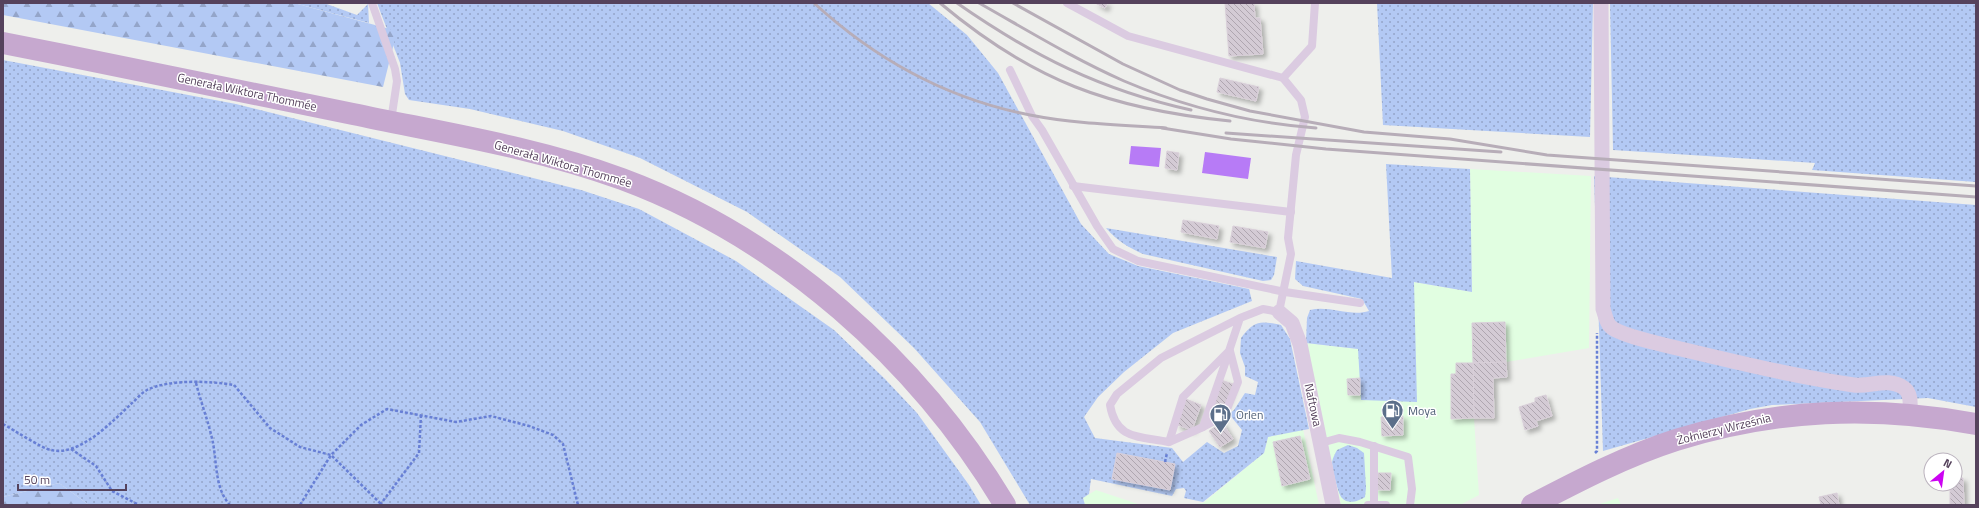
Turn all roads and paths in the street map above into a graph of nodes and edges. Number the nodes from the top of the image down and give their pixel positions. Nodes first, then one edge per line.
1 (372, 3) edge
2 (1066, 3) edge
3 (1315, 3) edge
4 (1601, 3) edge
5 (3, 43) edge
6 (1010, 70) dead end
7 (1283, 78) junction
8 (391, 122) junction
9 (1073, 186) junction
10 (1291, 212) junction
11 (1284, 292) junction
12 (1360, 303) dead end
13 (1603, 309) junction
14 (1279, 312) junction
15 (1240, 318) junction
16 (1230, 351) junction
17 (196, 383) junction
18 (1910, 414) junction
19 (421, 415) junction
20 (3, 424) edge
21 (1976, 424) edge
22 (1203, 427) junction
23 (1169, 442) junction
24 (1321, 443) junction
25 (1374, 446) junction
26 (71, 449) junction
27 (331, 455) junction
28 (1593, 457) dead end
29 (381, 504) edge
30 (1371, 504) edge
31 (138, 505) edge
32 (230, 505) edge
33 (300, 505) edge
34 (578, 505) edge
35 (1005, 505) edge
36 (1333, 505) edge
37 (1386, 505) edge
38 (1410, 505) edge
39 (1532, 505) edge

1 - 8 lane
2 - 7 lane
3 - 7 lane
4 - 13 street
5 - 8 main road, Generała Wiktora Thommée
6 - 9 lane
7 - 10 lane
8 - 35 main road, Generała Wiktora Thommée
9 - 10 lane
9 - 11 lane
10 - 11 lane
11 - 12 lane
11 - 14 lane
13 - 18 street
13 - 28 path
14 - 15 lane
14 - 24 street, Naftowa
15 - 16 lane
15 - 23 lane
16 - 22 lane
16 - 22 lane
16 - 23 lane
17 - 26 path
17 - 27 path
17 - 32 path
18 - 21 main road, Żołnierzy Września
18 - 39 main road, Żołnierzy Września
19 - 27 path
19 - 29 path
19 - 34 path
20 - 26 path
22 - 23 lane
24 - 25 lane
24 - 36 street, Naftowa
25 - 30 lane
25 - 38 lane
26 - 31 path
27 - 29 path
27 - 33 path
30 - 37 lane

